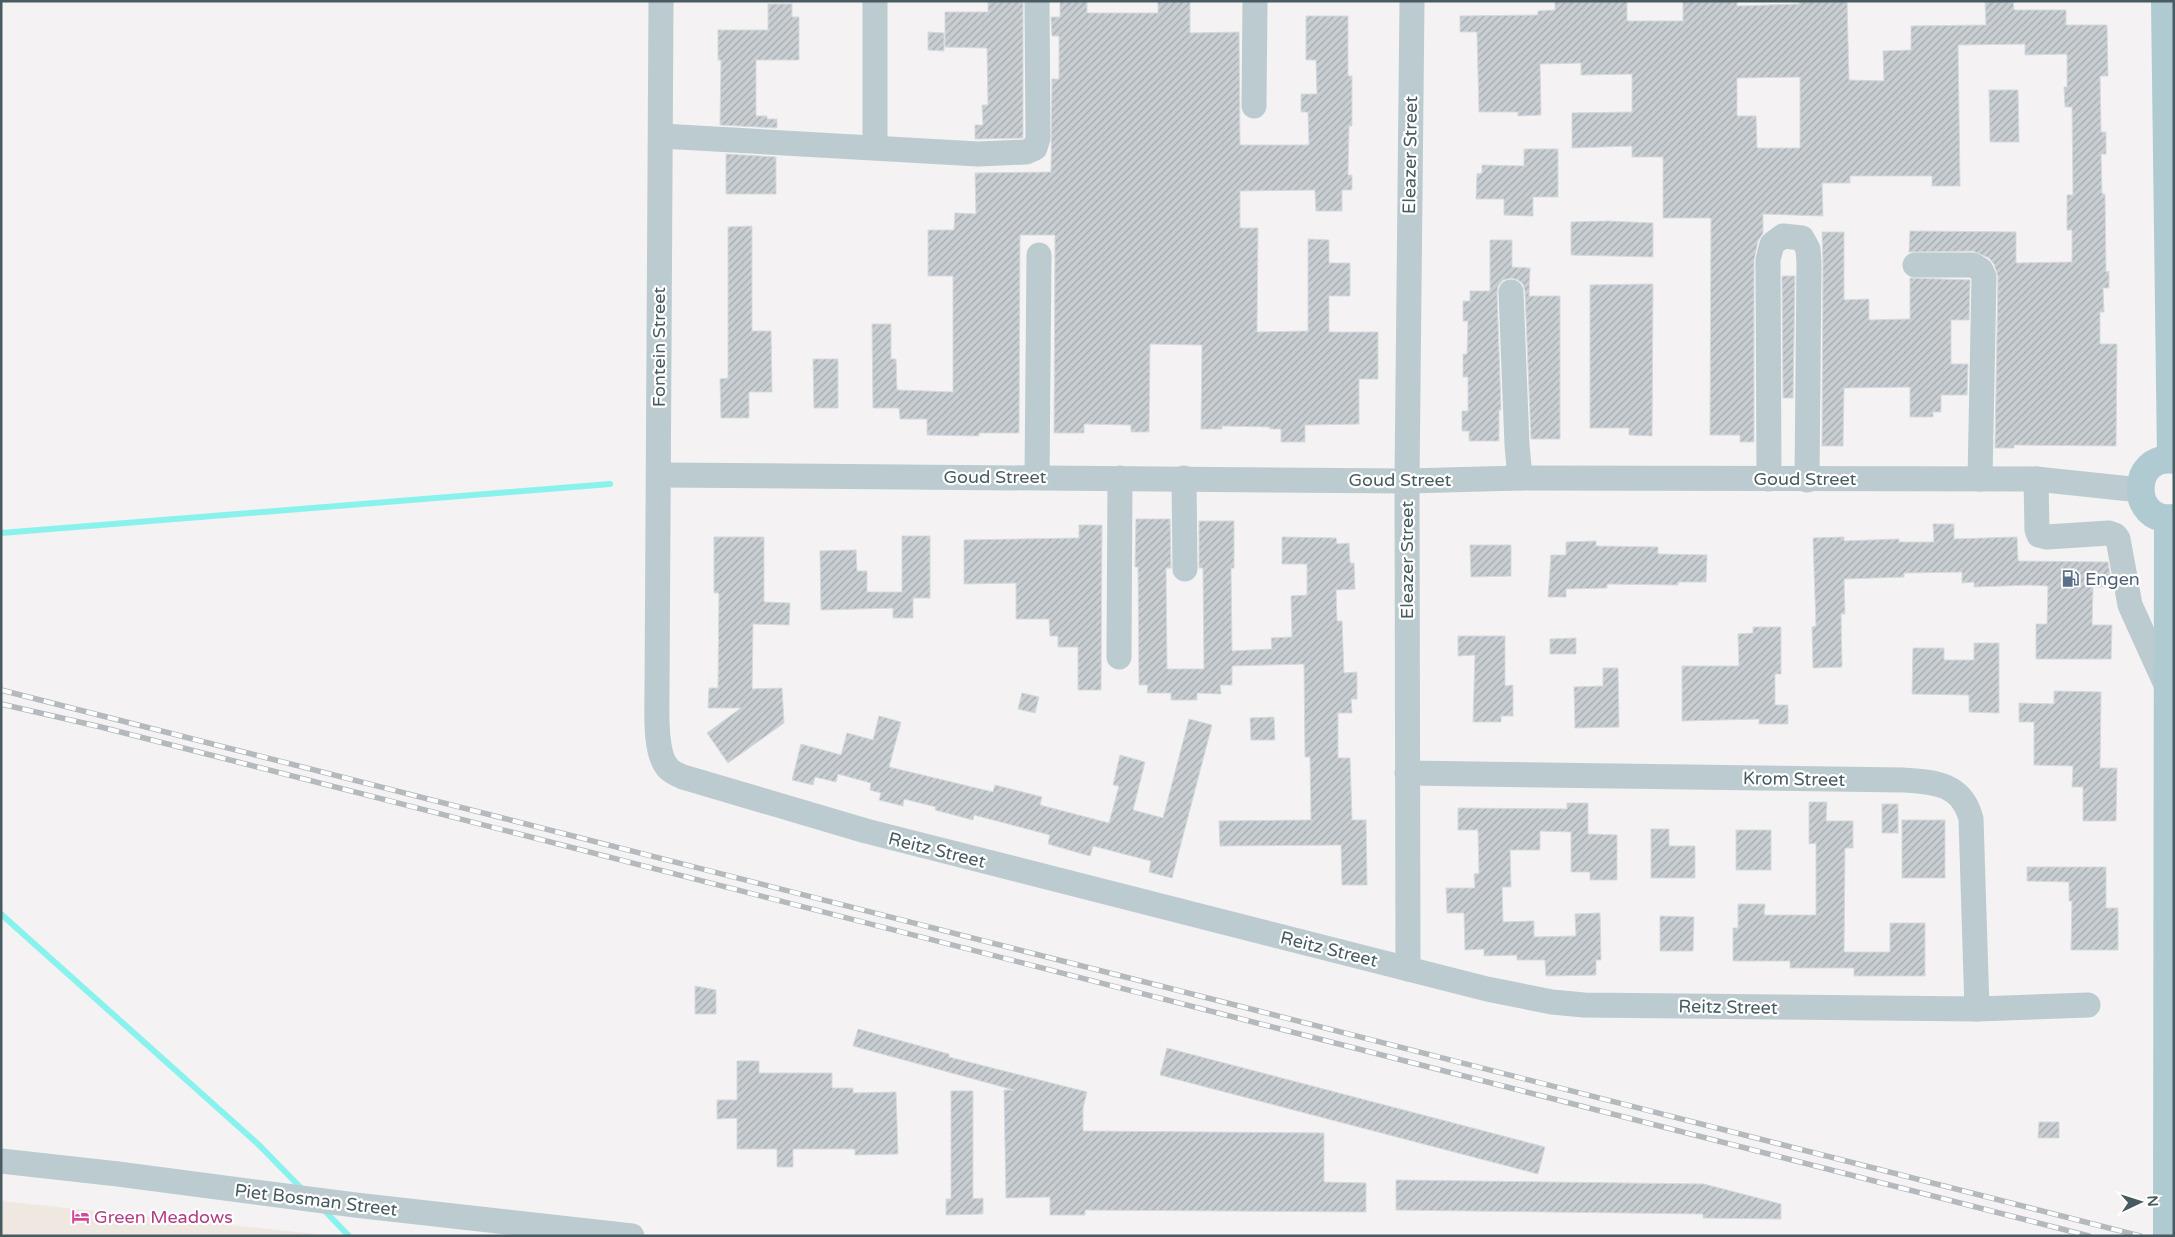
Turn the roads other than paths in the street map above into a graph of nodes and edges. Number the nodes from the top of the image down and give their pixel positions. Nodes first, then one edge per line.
1 (661, 1) edge
2 (875, 1) edge
3 (1037, 1) edge
4 (1254, 1) edge
5 (1412, 1) edge
6 (2165, 1) edge
7 (1254, 106) dead end
8 (661, 136) junction
9 (874, 147) junction
10 (1039, 255) dead end
11 (1915, 265) dead end
12 (1511, 292) dead end
13 (2172, 459) edge
14 (659, 474) junction
15 (1037, 477) junction
16 (1120, 478) junction
17 (1184, 478) junction
18 (1520, 478) junction
19 (1769, 479) junction
20 (1980, 479) junction
21 (2036, 479) junction
22 (1808, 480) junction
23 (1407, 481) junction
24 (2140, 490) junction
25 (2171, 518) edge
26 (1185, 569) dead end
27 (1119, 657) dead end
28 (657, 692) joint
29 (2169, 692) junction
30 (1408, 773) junction
31 (1408, 969) junction
32 (2088, 1005) dead end
33 (1977, 1010) junction
34 (1, 1161) edge
35 (632, 1236) edge
36 (2167, 1236) edge

1 - 8 street, Fontein Street
2 - 9 street
3 - 9 street
4 - 7 street
5 - 23 street, Eleazer Street
6 - 13 main road
8 - 9 street
8 - 14 street, Fontein Street
10 - 15 street
11 - 20 street
12 - 18 street
13 - 24 main road
14 - 15 street, Goud Street
14 - 28 street, Fontein Street
15 - 16 street, Goud Street
16 - 17 street, Goud Street
16 - 27 street
17 - 23 street, Goud Street
17 - 26 street
18 - 19 street, Goud Street
18 - 23 street, Goud Street
19 - 22 street, Goud Street
19 - 22 street
20 - 21 street, Goud Street
20 - 22 street, Goud Street
21 - 24 street, Goud Street
21 - 29 street
23 - 30 street, Eleazer Street
24 - 25 main road
25 - 29 main road
28 - 31 street, Reitz Street
29 - 36 main road
30 - 31 street, Eleazer Street
30 - 33 street, Krom Street
31 - 33 street, Reitz Street
32 - 33 street, Reitz Street
34 - 35 street, Piet Bosman Street

